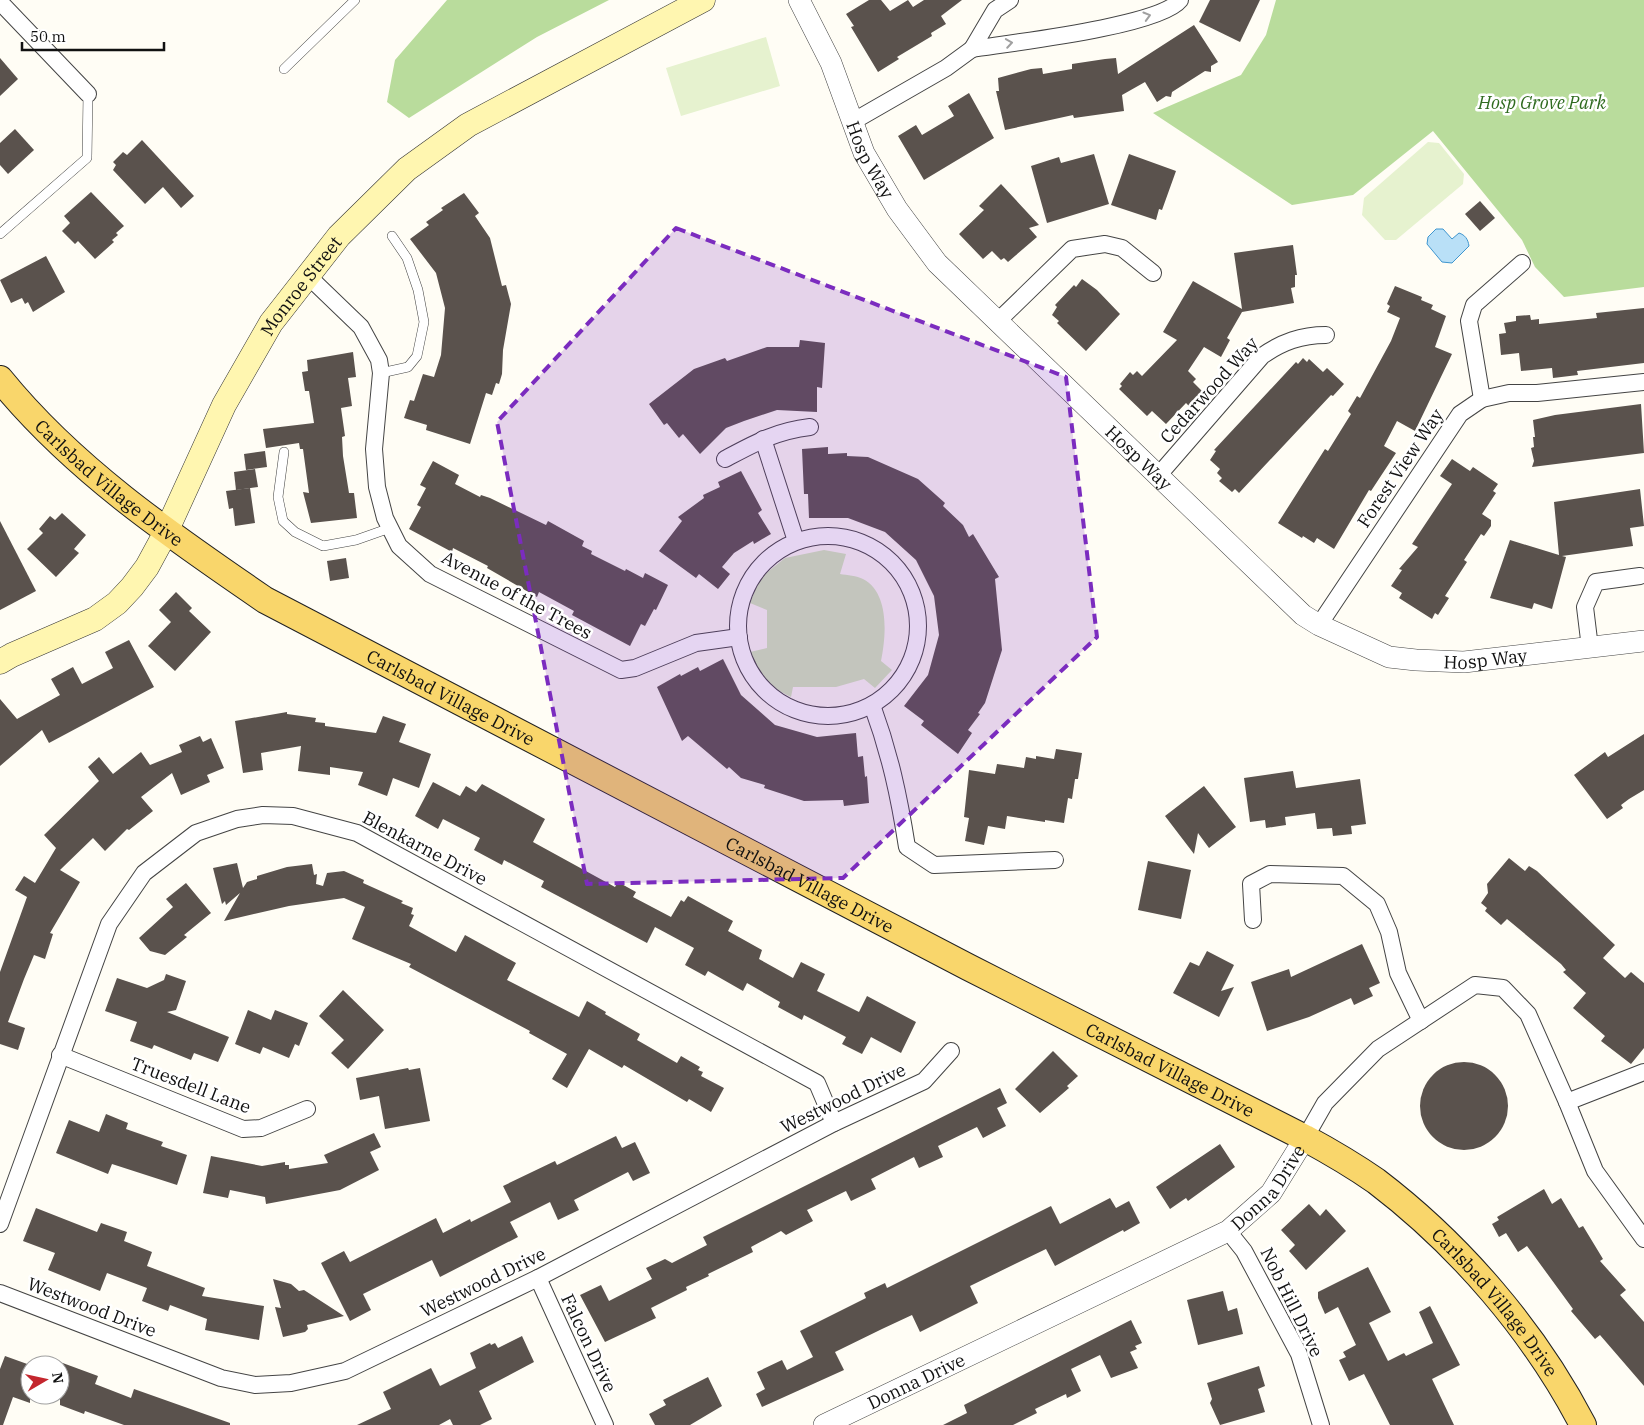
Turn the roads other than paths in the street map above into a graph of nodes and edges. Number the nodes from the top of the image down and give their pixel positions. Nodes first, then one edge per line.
1 (355, 0) edge
2 (703, 0) edge
3 (799, 0) edge
4 (1010, 0) edge
5 (1180, 0) edge
6 (0, 2) edge
7 (972, 49) junction
8 (284, 69) dead end
9 (88, 94) joint
10 (852, 122) junction
11 (0, 234) edge
12 (392, 236) dead end
13 (1522, 264) dead end
14 (1154, 273) dead end
15 (307, 275) junction
16 (998, 321) junction
17 (1326, 335) dead end
18 (381, 374) junction
19 (0, 379) edge
20 (1644, 382) edge
21 (1482, 399) junction
22 (810, 427) dead end
23 (763, 439) junction
24 (284, 452) dead end
25 (725, 459) dead end
26 (1157, 477) junction
27 (390, 528) junction
28 (166, 532) junction
29 (796, 541) junction
30 (1640, 576) dead end
31 (1319, 625) junction
32 (739, 637) junction
33 (1644, 641) edge
34 (1590, 648) junction
35 (0, 662) edge
36 (872, 705) junction
37 (1055, 860) dead end
38 (1253, 920) dead end
39 (1421, 1020) junction
40 (951, 1051) dead end
41 (60, 1055) junction
42 (1644, 1072) edge
43 (1567, 1102) junction
44 (308, 1109) dead end
45 (834, 1123) junction
46 (1304, 1138) junction
47 (0, 1224) edge
48 (1228, 1231) junction
49 (1644, 1239) edge
50 (538, 1278) junction
51 (0, 1292) edge
52 (604, 1425) edge
53 (824, 1425) edge
54 (1321, 1425) edge
55 (1583, 1425) edge

1 - 8 lane
2 - 15 main road, Monroe Street
3 - 10 street, Hosp Way
4 - 7 street
7 -> 5 street
6 - 9 street
7 - 10 street
9 - 11 lane
10 - 16 street, Hosp Way
12 - 18 lane
13 - 21 street
14 - 16 street
15 - 18 street, Avenue of the Trees
15 - 28 main road, Monroe Street
16 - 26 street, Hosp Way
17 - 26 street, Cedarwood Way
18 - 27 street, Avenue of the Trees
19 - 28 main road, Carlsbad Village Drive
20 - 21 street
21 - 31 street, Forest View Way
22 - 23 street
23 - 25 street
23 - 29 street
24 - 27 lane
26 - 31 street, Hosp Way
27 - 32 street, Avenue of the Trees
28 - 35 main road, Monroe Street
28 - 46 main road, Carlsbad Village Drive
29 - 32 street
29 - 36 street
30 - 34 street
31 - 34 street, Hosp Way
32 - 36 street
33 - 34 street, Hosp Way
36 - 37 street
38 - 39 street
39 - 43 street, Donna Drive
39 - 46 street, Donna Drive
40 - 45 street, Westwood Drive
41 - 44 street, Truesdell Lane
41 - 45 street, Blenkarne Drive
41 - 47 street, Blenkarne Drive
42 - 43 street
43 - 49 street, Donna Drive
45 - 50 street, Westwood Drive
46 - 48 street, Donna Drive
46 - 55 main road, Carlsbad Village Drive
48 - 53 street, Donna Drive
48 - 54 street, Nob Hill Drive
50 - 51 street, Westwood Drive
50 - 52 street, Falcon Drive

